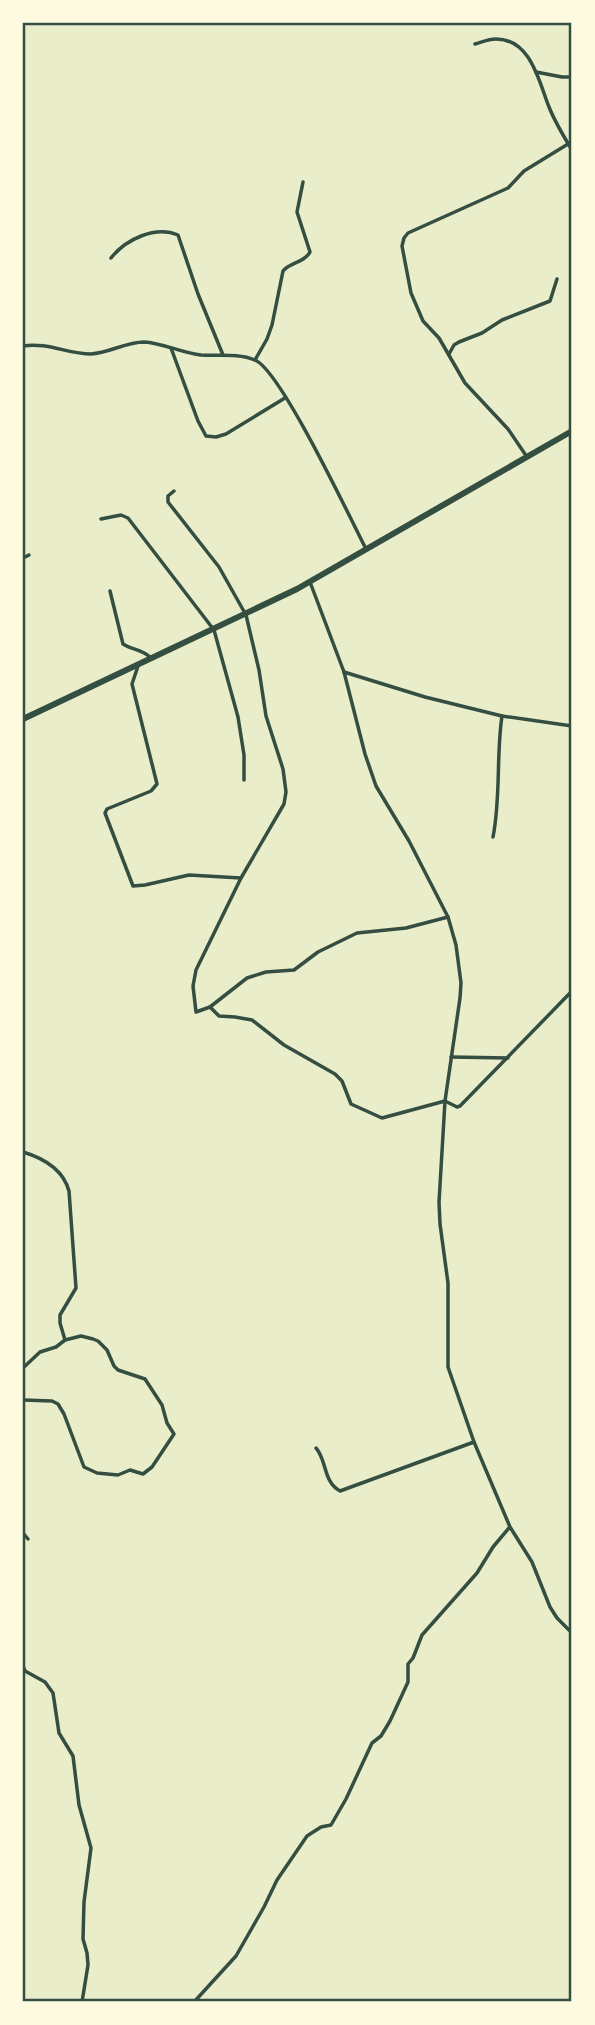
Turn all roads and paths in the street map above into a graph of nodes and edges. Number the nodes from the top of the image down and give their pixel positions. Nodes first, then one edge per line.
1 (475, 44) dead end
2 (536, 72) junction
3 (572, 77) edge
4 (568, 144) junction
5 (572, 150) edge
6 (303, 182) dead end
7 (111, 258) dead end
8 (557, 279) dead end
9 (23, 346) edge
10 (171, 348) junction
11 (449, 354) junction
12 (223, 355) junction
13 (254, 360) junction
14 (285, 398) junction
15 (572, 431) edge
16 (527, 457) junction
17 (174, 491) dead end
18 (101, 519) dead end
19 (366, 550) junction
20 (29, 555) dead end
21 (23, 558) edge
22 (310, 582) junction
23 (110, 591) dead end
24 (246, 615) junction
25 (214, 630) junction
26 (151, 659) junction
27 (138, 666) junction
28 (344, 672) junction
29 (502, 716) junction
30 (23, 719) edge
31 (572, 726) edge
32 (244, 780) dead end
33 (493, 837) dead end
34 (241, 878) junction
35 (448, 917) junction
36 (572, 991) edge
37 (210, 1007) junction
38 (451, 1057) junction
39 (508, 1058) junction
40 (445, 1101) junction
41 (23, 1152) edge
42 (65, 1340) junction
43 (23, 1368) edge
44 (23, 1400) edge
45 (474, 1442) junction
46 (316, 1448) dead end
47 (510, 1527) junction
48 (23, 1533) edge
49 (28, 1539) dead end
50 (572, 1633) edge
51 (23, 1666) edge
52 (82, 2002) edge
53 (194, 2002) edge

1 - 2 street
2 - 3 street
2 - 4 street
4 - 5 street
4 - 11 street
6 - 13 street
7 - 12 street
8 - 11 street
9 - 10 street
10 - 12 street
10 - 14 street
11 - 16 street
12 - 13 street
13 - 14 street
14 - 19 street
15 - 16 main road
16 - 19 main road
17 - 24 street
18 - 25 street
19 - 22 main road
20 - 21 street
22 - 24 main road
22 - 28 street
23 - 26 street
24 - 25 main road
24 - 34 street
25 - 26 main road
25 - 32 street
26 - 27 main road
27 - 30 main road
27 - 34 street
28 - 29 street
28 - 35 street
29 - 31 street
29 - 33 street
34 - 37 street
35 - 37 street
35 - 38 street
36 - 39 street
37 - 40 street
38 - 39 street
38 - 40 street
39 - 40 street
40 - 45 street
41 - 42 street
42 - 43 street
42 - 44 street
45 - 46 street
45 - 47 street
47 - 50 street
47 - 53 street
48 - 49 street
51 - 52 street

